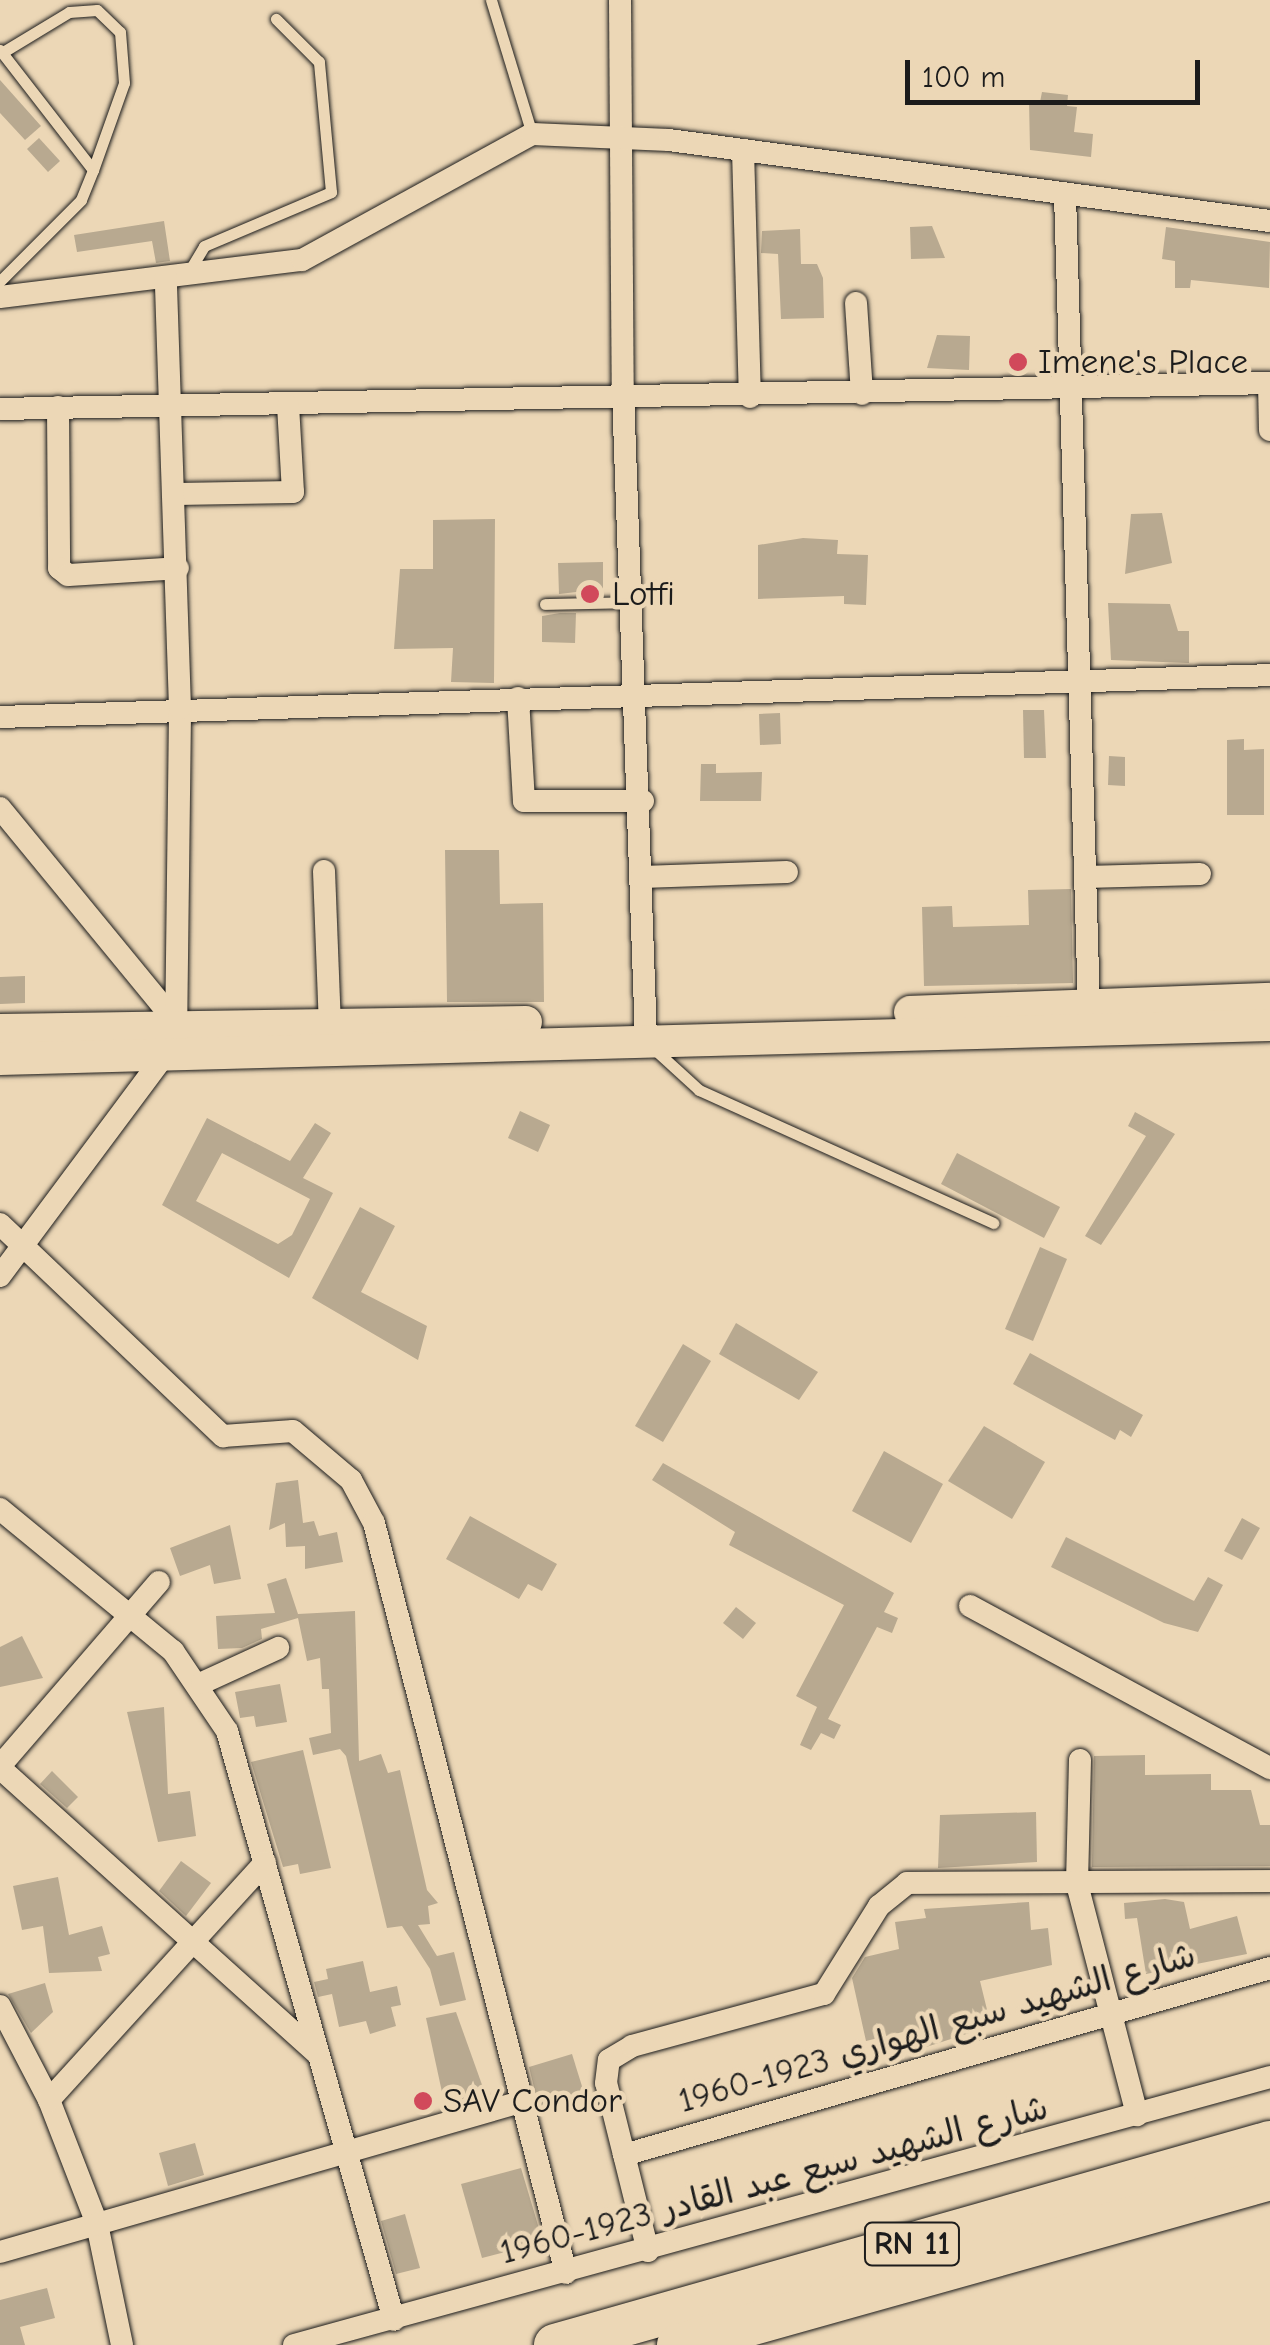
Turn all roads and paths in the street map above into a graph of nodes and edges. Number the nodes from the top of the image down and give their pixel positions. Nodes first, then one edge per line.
1 (491, 0) edge
2 (620, 0) edge
3 (276, 19) dead end
4 (1, 51) edge
5 (532, 134) junction
6 (620, 138) junction
7 (743, 150) junction
8 (93, 170) junction
9 (1065, 194) junction
10 (1270, 222) edge
11 (176, 277) junction
12 (0, 281) edge
13 (0, 297) edge
14 (856, 303) dead end
15 (1270, 383) edge
16 (1068, 388) junction
17 (623, 393) junction
18 (862, 394) junction
19 (750, 397) junction
20 (288, 406) junction
21 (58, 407) junction
22 (174, 408) junction
23 (0, 409) edge
24 (1270, 430) edge
25 (177, 494) junction
26 (178, 568) junction
27 (635, 602) junction
28 (545, 604) dead end
29 (1270, 675) edge
30 (1073, 680) junction
31 (638, 694) junction
32 (518, 698) junction
33 (180, 708) junction
34 (0, 717) edge
35 (643, 801) junction
36 (0, 808) edge
37 (324, 871) dead end
38 (787, 872) dead end
39 (1200, 874) dead end
40 (642, 877) junction
41 (1085, 877) junction
42 (1270, 999) edge
43 (1088, 1006) junction
44 (330, 1024) junction
45 (1270, 1025) edge
46 (0, 1030) edge
47 (644, 1030) junction
48 (174, 1040) junction
49 (0, 1060) edge
50 (992, 1223) dead end
51 (0, 1224) edge
52 (26, 1247) junction
53 (0, 1276) edge
54 (0, 1510) edge
55 (159, 1582) dead end
56 (970, 1606) dead end
57 (132, 1618) junction
58 (278, 1648) dead end
59 (202, 1683) junction
60 (1080, 1760) dead end
61 (0, 1767) edge
62 (1270, 1768) edge
63 (264, 1863) junction
64 (1270, 1881) edge
65 (1077, 1884) junction
66 (192, 1941) junction
67 (1270, 1968) edge
68 (0, 2006) edge
69 (1108, 2014) junction
70 (318, 2054) junction
71 (1270, 2077) edge
72 (50, 2100) junction
73 (517, 2103) junction
74 (1138, 2116) junction
75 (1270, 2142) edge
76 (346, 2152) junction
77 (624, 2155) junction
78 (1270, 2179) edge
79 (97, 2224) junction
80 (648, 2251) junction
81 (0, 2252) edge
82 (566, 2273) junction
83 (394, 2320) junction
84 (122, 2345) edge
85 (294, 2345) edge
86 (555, 2345) edge
87 (678, 2345) edge

1 - 5 lane
2 - 6 street
3 - 11 lane
4 - 8 lane
4 - 8 lane
5 - 6 street
5 - 11 street
6 - 7 street
6 - 17 street
7 - 9 street
7 - 19 street
8 - 12 lane
9 - 10 street
9 - 16 street
11 - 13 street
11 - 22 street
14 - 18 street
15 - 16 street
15 - 24 street
16 - 18 street
16 - 30 street
17 - 19 street
17 - 20 street
17 - 27 street
18 - 19 street
20 - 22 street
20 - 25 street
21 - 22 street
21 - 23 street
21 - 26 street
22 - 25 street
25 - 26 street
26 - 33 street
27 - 28 lane
27 - 31 street
29 - 30 street
30 - 31 street
30 - 41 street
31 - 32 street
31 - 35 street
32 - 33 street
32 - 35 street
33 - 34 street
33 - 48 street
35 - 40 street
36 - 48 street
37 - 44 street
38 - 40 street
39 - 41 street
40 - 47 street
41 - 43 street
42 - 43 street
43 - 47 street
44 - 47 street
44 - 48 street
45 - 47 street
46 - 48 street
47 - 48 street
47 - 50 lane
48 - 49 street
48 - 52 street
51 - 52 street
52 - 53 street
52 - 73 street
54 - 57 street
55 - 57 street
56 - 62 street
57 - 59 street
57 - 61 street
58 - 59 street
59 - 63 street
60 - 65 street
61 - 66 street
63 - 66 street
63 - 70 street
64 - 65 street
65 - 69 street
65 - 77 street
66 - 70 street
66 - 72 street
67 - 69 street, شارع الشهيد سبع الهواري 1923-1960
68 - 72 street
69 - 74 street
69 - 77 street, شارع الشهيد سبع الهواري 1923-1960
70 - 76 street
71 - 74 street, شارع الشهيد سبع عبد القادر 1923-1960
72 - 79 street
73 - 76 street
73 - 82 street
74 - 80 street, شارع الشهيد سبع عبد القادر 1923-1960
75 - 86 highway, RN 11
76 - 79 street
76 - 83 street
77 - 80 street
78 - 87 highway, RN 11
79 - 81 street
79 - 84 street
80 - 82 street, شارع الشهيد سبع عبد القادر 1923-1960
82 - 83 street, شارع الشهيد سبع عبد القادر 1923-1960
83 - 85 street, شارع الشهيد سبع عبد القادر 1923-1960

